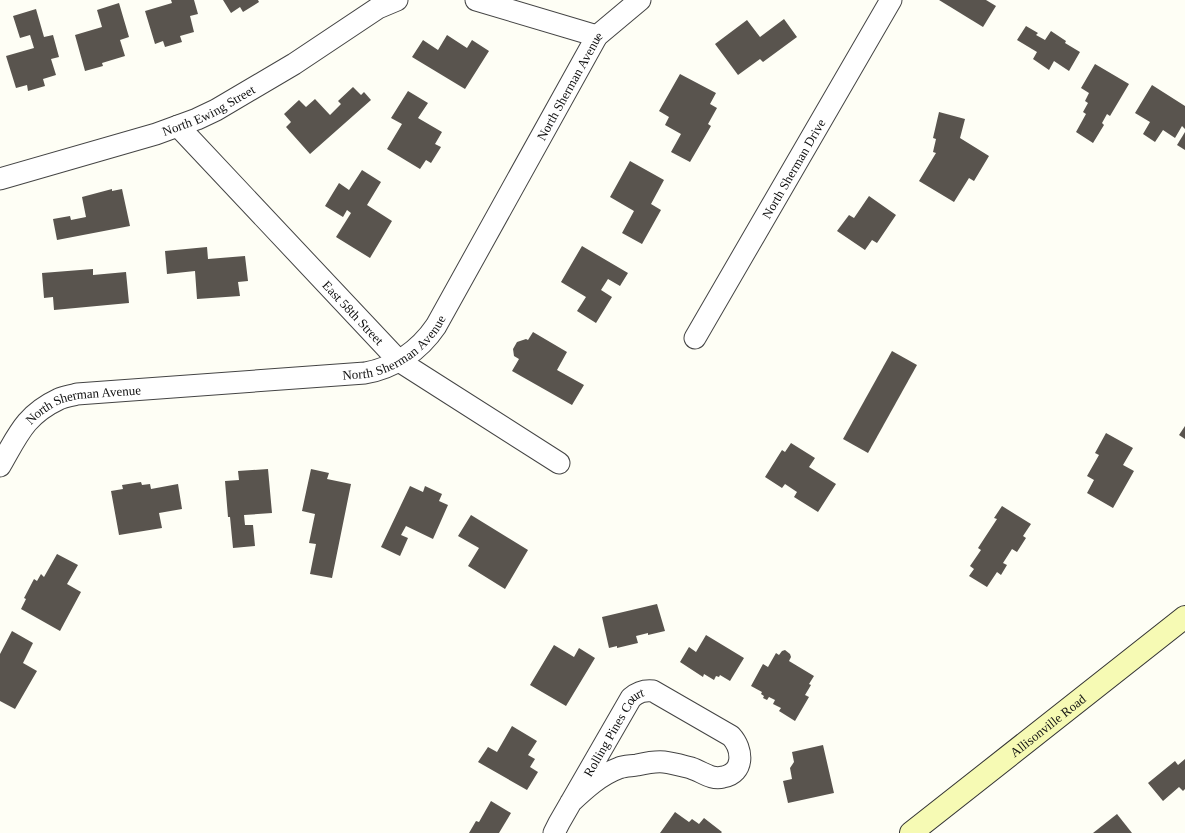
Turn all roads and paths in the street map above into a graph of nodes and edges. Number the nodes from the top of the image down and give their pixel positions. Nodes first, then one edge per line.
1 (397, 0) edge
2 (476, 0) edge
3 (640, 0) edge
4 (891, 0) edge
5 (597, 36) junction
6 (178, 126) junction
7 (0, 179) edge
8 (696, 338) dead end
9 (399, 361) junction
10 (559, 463) dead end
11 (0, 466) edge
12 (1185, 617) edge
13 (571, 802) junction
14 (554, 833) edge
15 (911, 833) edge

1 - 6 street, North Ewing Street
2 - 5 street
3 - 5 street, North Sherman Avenue
4 - 8 street, North Sherman Drive
5 - 9 street, North Sherman Avenue
6 - 7 street, North Ewing Street
6 - 9 street, East 58th Street
9 - 10 street, East 58th Street
9 - 11 street, North Sherman Avenue
12 - 15 main road, Allisonville Road
13 - 13 street, Rolling Pines Court
13 - 14 street, Rolling Pines Court

